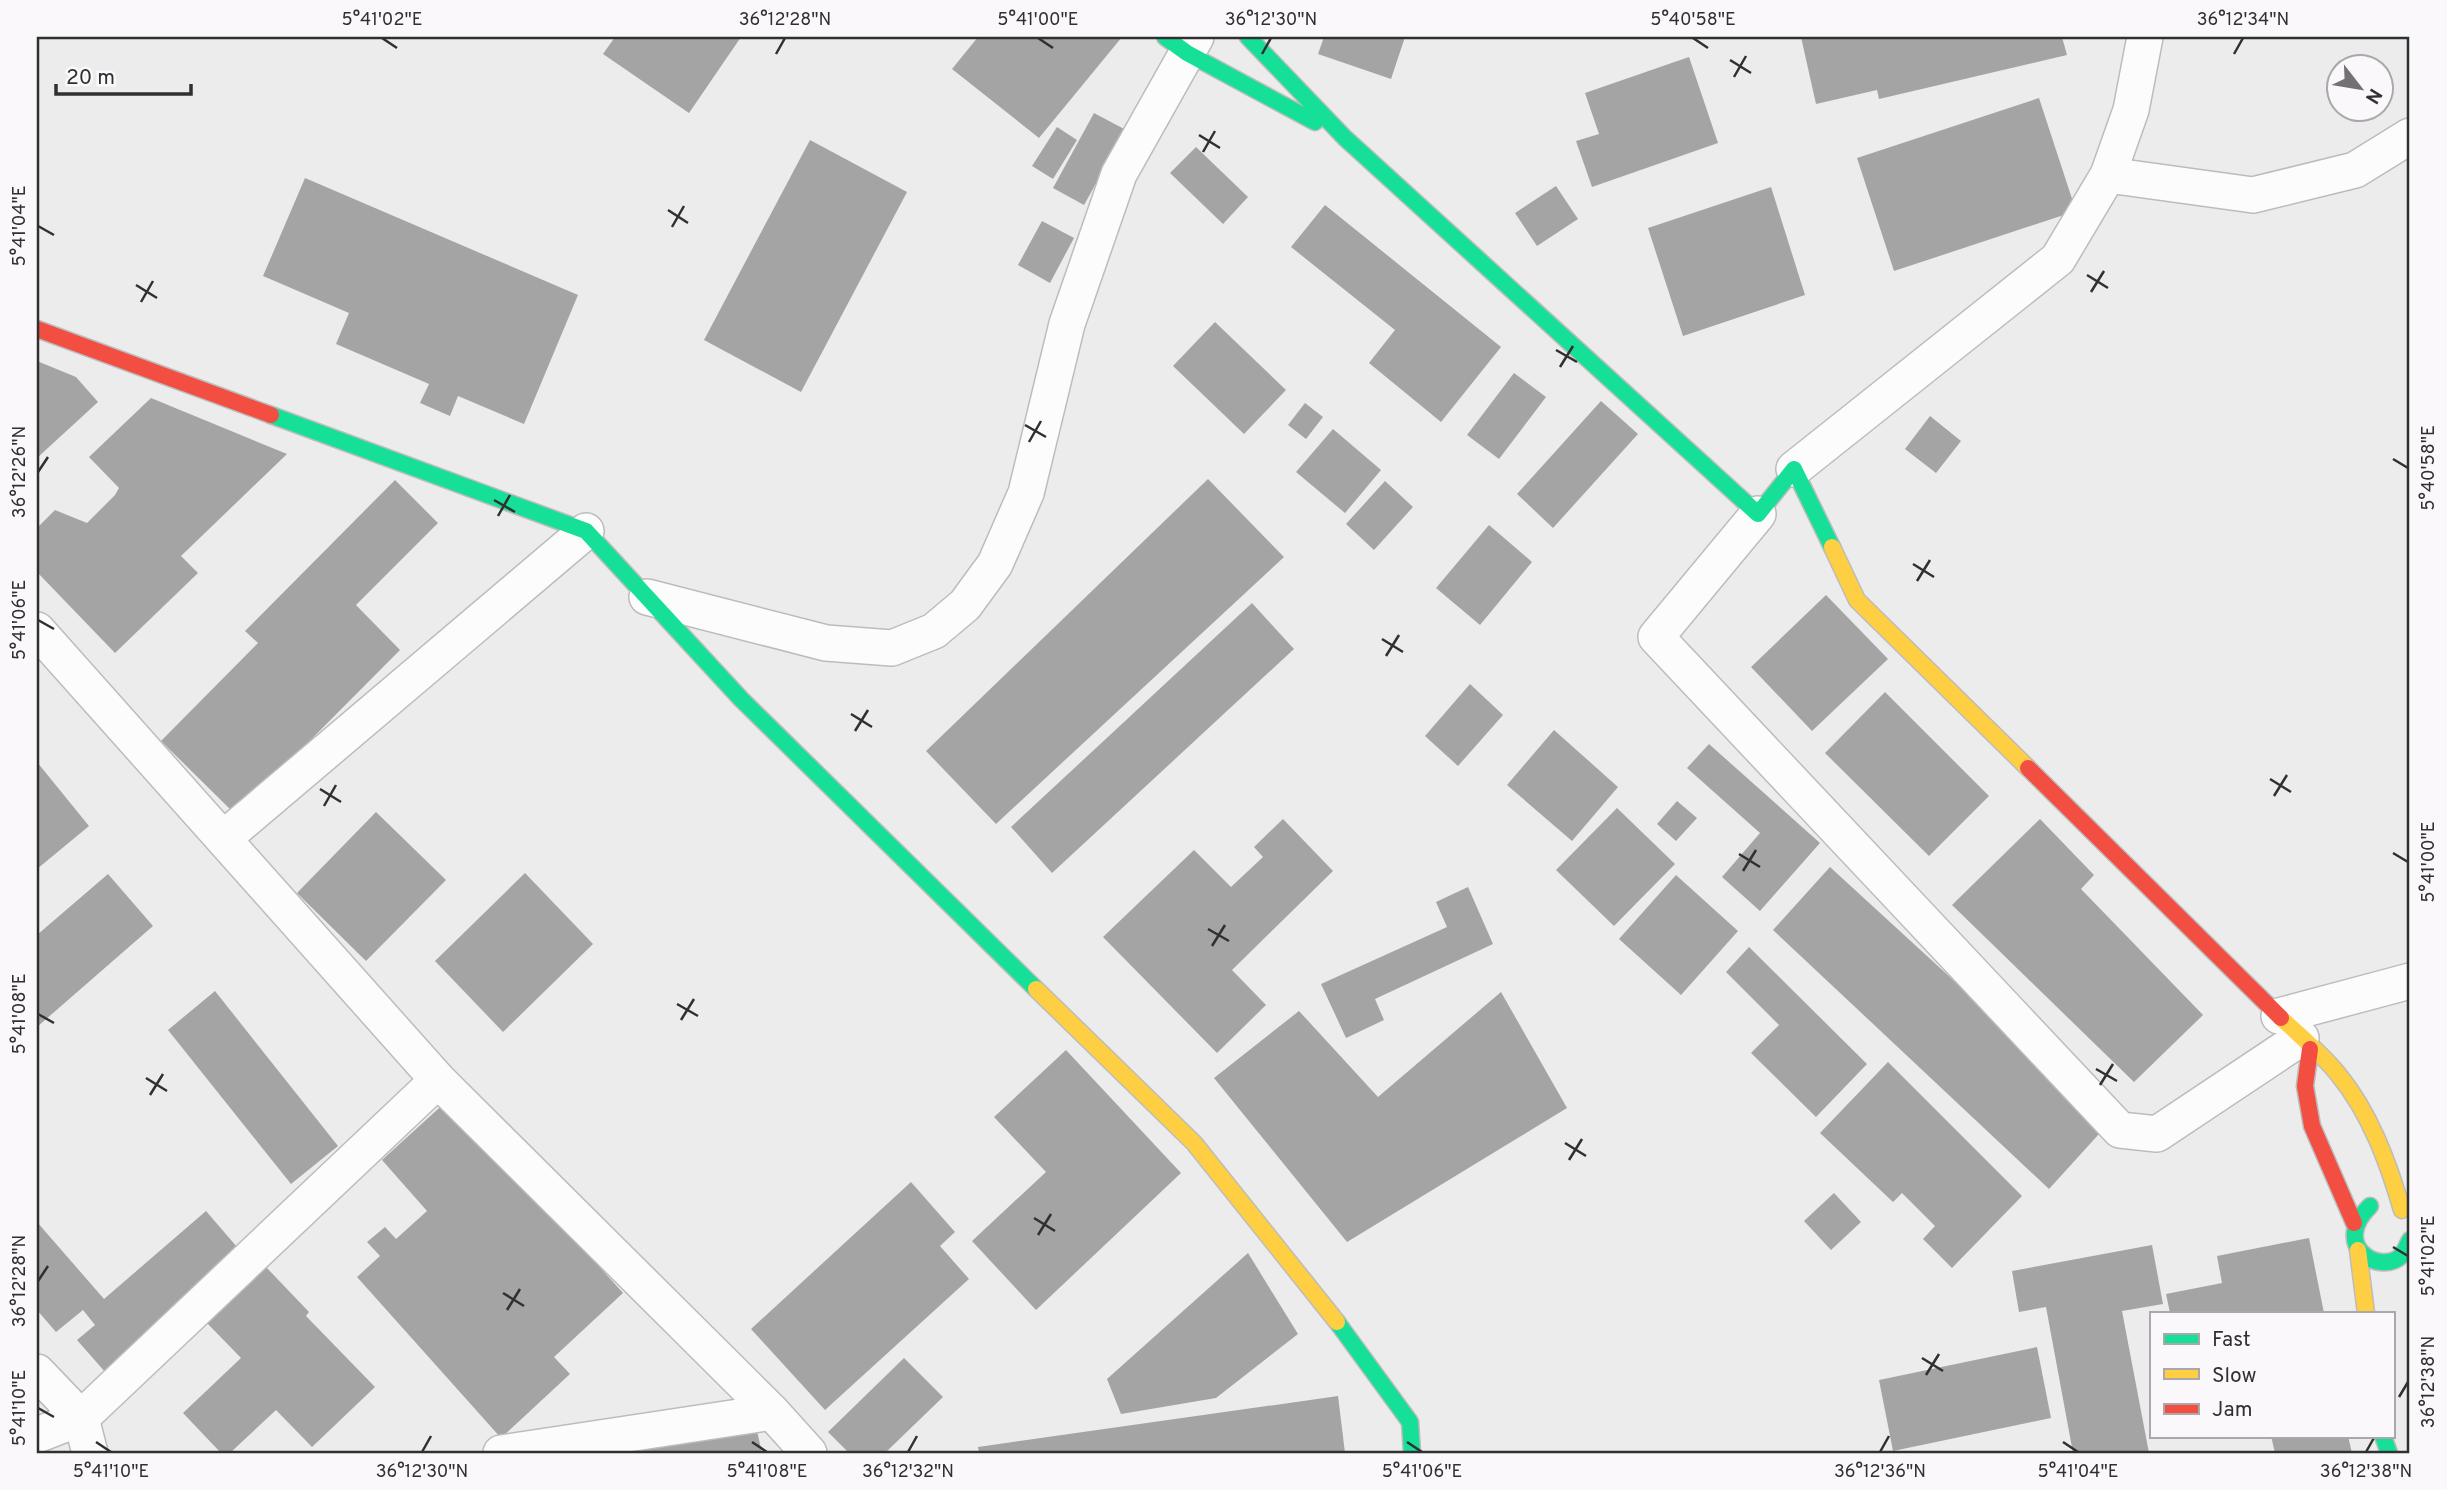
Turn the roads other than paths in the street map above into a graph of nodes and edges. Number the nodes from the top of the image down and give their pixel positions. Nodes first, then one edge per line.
1 (1248, 37) edge
2 (2145, 37) edge
3 (1182, 42) edge
4 (2410, 136) edge
5 (1345, 138) junction
6 (2108, 175) junction
7 (37, 329) edge
8 (1794, 469) junction
9 (1758, 514) junction
10 (586, 531) junction
11 (646, 597) junction
12 (37, 630) edge
13 (224, 838) junction
14 (2410, 981) edge
15 (2297, 1034) junction
16 (438, 1080) junction
17 (2354, 1223) junction
18 (2408, 1228) edge
19 (2358, 1250) junction
20 (2366, 1312) edge
21 (37, 1372) edge
22 (772, 1412) junction
23 (81, 1418) junction
24 (37, 1435) edge
25 (90, 1453) edge
26 (501, 1453) edge
27 (809, 1453) edge
28 (1412, 1453) edge

1 - 5 main road
2 - 6 street
3 - 5 main road
3 - 11 street
4 - 6 street
5 - 9 main road
6 - 8 street
7 - 10 main road
8 - 9 main road
8 - 15 main road
9 - 15 street
10 - 11 main road
10 - 13 street
11 - 28 main road
12 - 13 street
13 - 16 street
14 - 15 street
15 - 17 main road
15 - 18 main road
16 - 22 street
16 - 23 street
17 - 18 main road
17 - 19 main road
18 - 19 main road
19 - 20 main road
21 - 23 street
22 - 26 street
22 - 27 street
23 - 24 street
23 - 25 street

